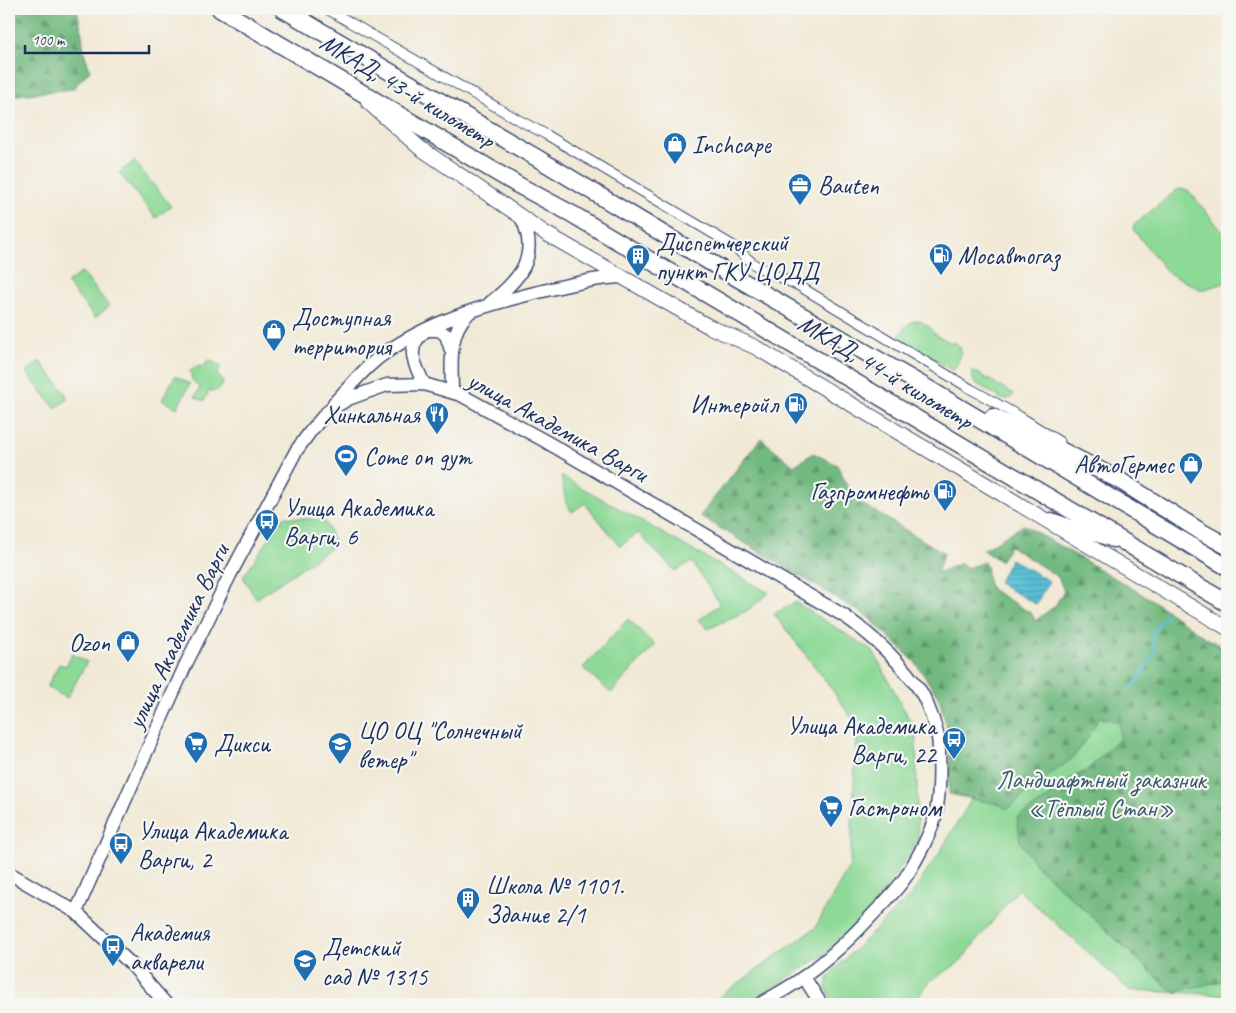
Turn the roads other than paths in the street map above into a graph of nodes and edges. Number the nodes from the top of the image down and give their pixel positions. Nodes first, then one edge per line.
1 (220, 9) edge
2 (283, 9) edge
3 (327, 9) edge
4 (344, 82) junction
5 (537, 158) joint
6 (518, 184) joint
7 (522, 219) junction
8 (622, 277) junction
9 (470, 312) junction
10 (426, 330) junction
11 (452, 360) junction
12 (424, 384) junction
13 (927, 388) junction
14 (452, 392) junction
15 (319, 420) junction
16 (1119, 480) junction
17 (1032, 512) junction
18 (1227, 546) edge
19 (1138, 550) junction
20 (1227, 567) edge
21 (1227, 603) edge
22 (1227, 628) edge
23 (9, 873) edge
24 (76, 912) junction
25 (804, 977) junction
26 (166, 1004) edge
27 (760, 1004) edge
28 (821, 1004) edge

1 - 4 highway, МКАД, 43-й километр
2 - 5 highway, МКАД, 43-й километр
3 - 16 street
4 - 6 highway, МКАД, 43-й километр
4 - 7 main road
5 - 13 highway, МКАД, 44-й километр
6 - 19 highway, МКАД, 44-й километр
7 - 8 main road
7 - 9 street
8 - 9 street
8 - 17 main road
9 - 10 street
9 - 11 street
10 - 11 street
10 - 12 street
10 - 15 street
11 - 14 street
12 - 14 street, улица Академика Варги
12 - 15 street, улица Академика Варги
13 - 16 highway
13 - 20 highway, МКАД, 44-й километр
14 - 25 street, улица Академика Варги
15 - 24 street, улица Академика Варги
16 - 18 highway
17 - 19 street
17 - 22 main road
19 - 21 highway, МКАД, 44-й километр
23 - 24 street
24 - 26 street
25 - 27 street, улица Академика Варги
25 - 28 street

